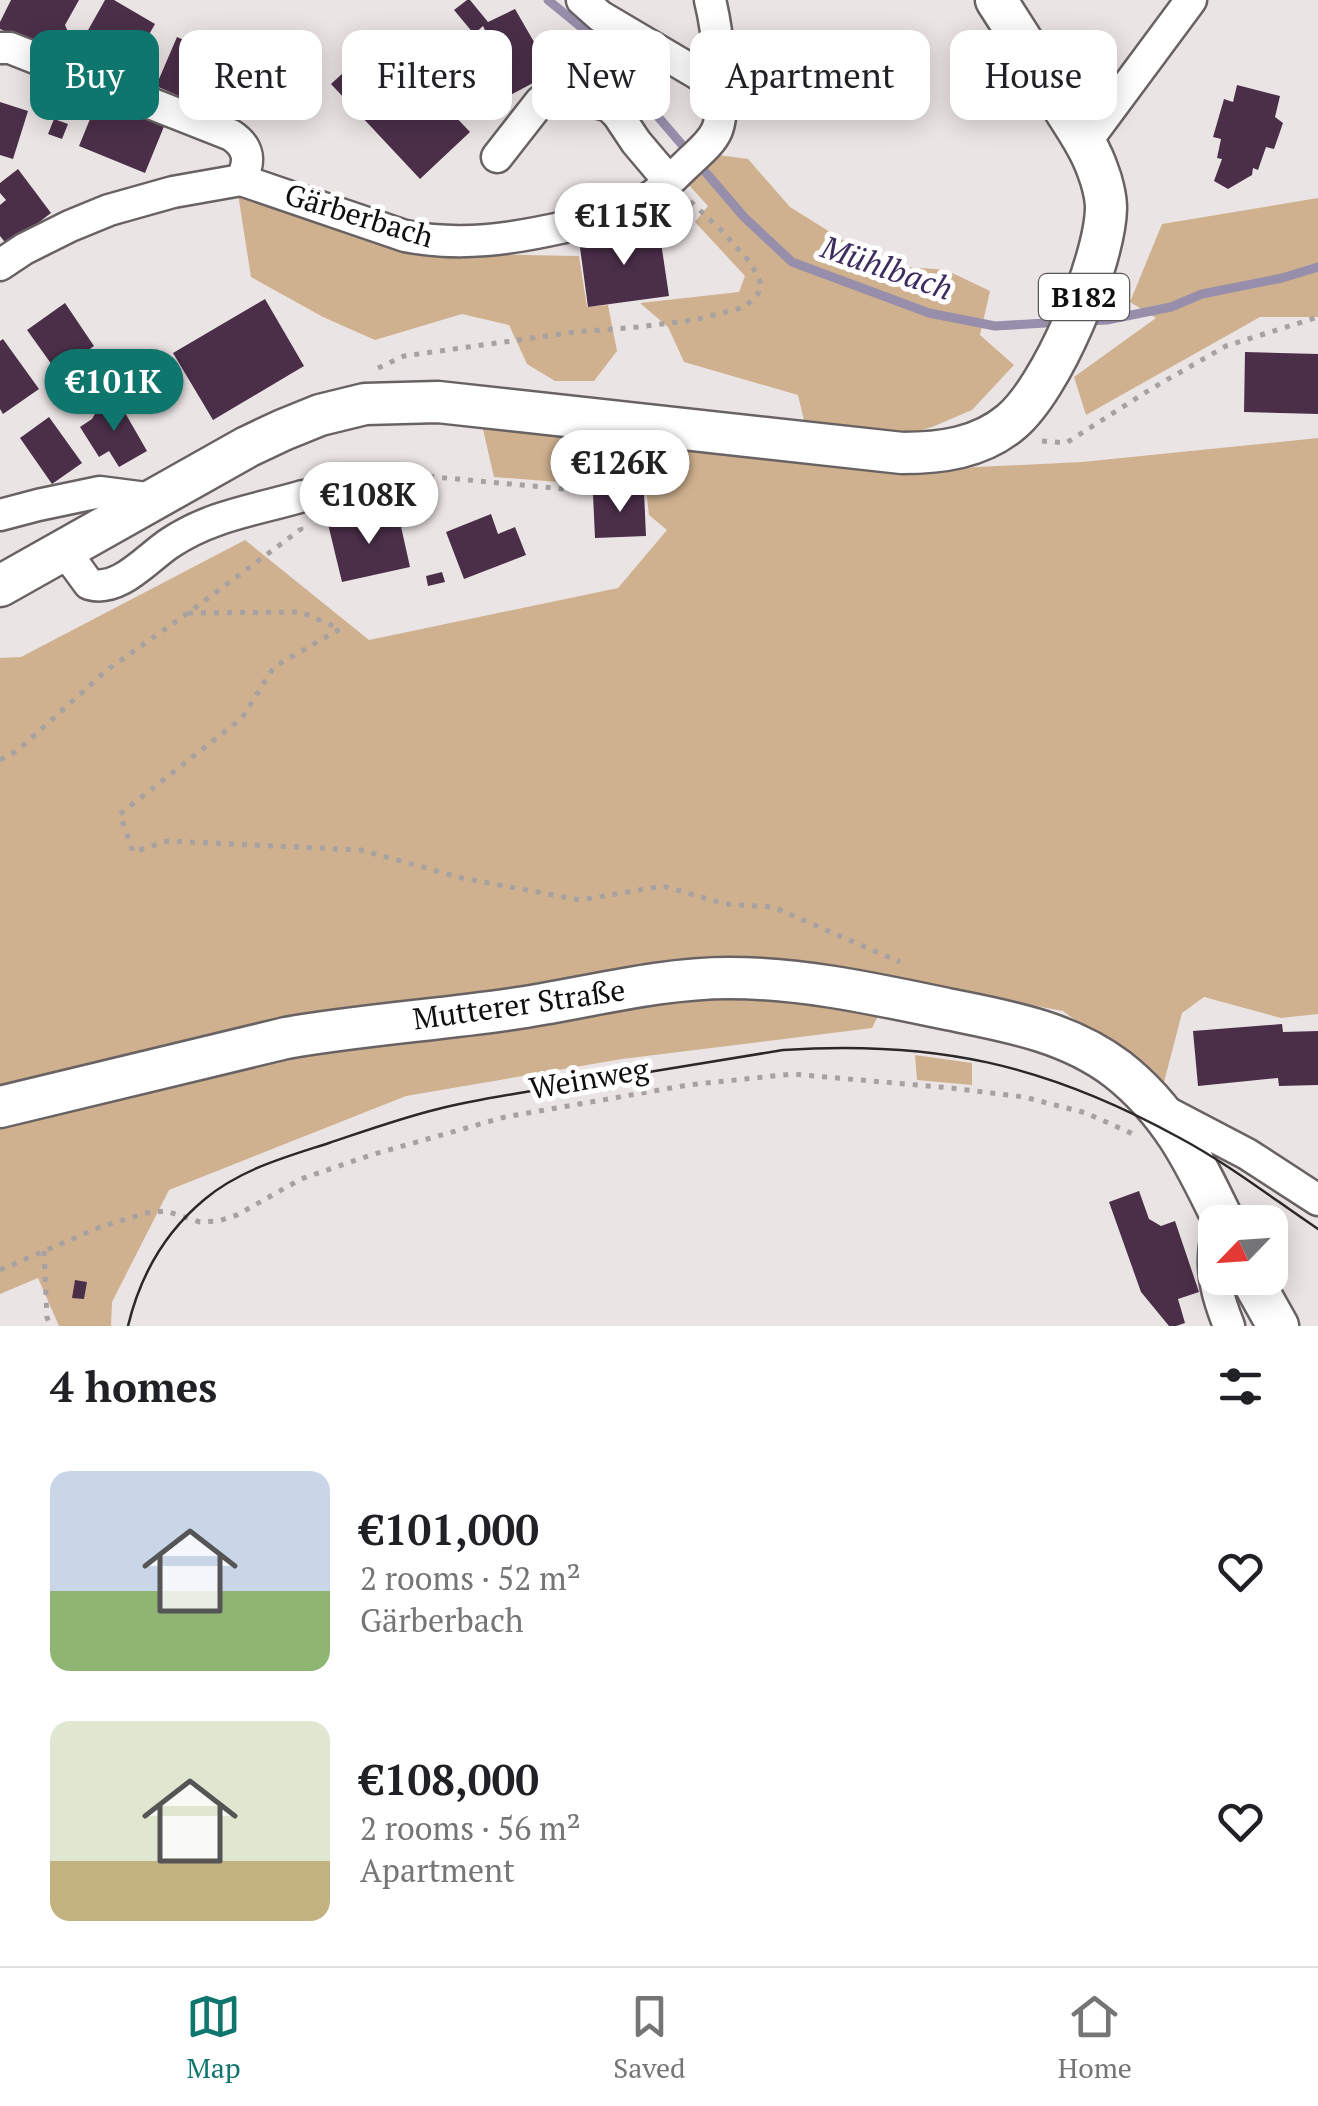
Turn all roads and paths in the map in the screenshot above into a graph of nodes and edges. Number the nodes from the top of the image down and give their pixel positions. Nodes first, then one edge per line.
1 (582, 0) edge
2 (710, 0) edge
3 (996, 0) edge
4 (1191, 0) edge
5 (716, 30) edge
6 (3, 46) edge
7 (690, 69) edge
8 (718, 120) edge
9 (1086, 143) junction
10 (496, 157) dead end
11 (676, 175) junction
12 (241, 180) junction
13 (0, 265) edge
14 (1318, 317) edge
15 (364, 404) junction
16 (1011, 422) junction
17 (586, 491) dead end
18 (297, 498) junction
19 (154, 499) junction
20 (0, 515) edge
21 (64, 550) junction
22 (0, 586) edge
23 (188, 613) junction
24 (0, 760) edge
25 (908, 966) dead end
26 (0, 1107) edge
27 (1152, 1124) junction
28 (1318, 1200) edge
29 (1211, 1205) edge
30 (44, 1252) junction
31 (0, 1270) edge
32 (1219, 1295) edge
33 (1261, 1295) edge
34 (50, 1326) edge
35 (1229, 1326) edge
36 (1278, 1326) edge

1 - 7 street
2 - 5 street, Gärberbach
3 - 9 main road, B182
4 - 9 street
6 - 12 street
8 - 11 street, Gärberbach
9 - 16 main road, B182
10 - 11 street
11 - 12 street, Gärberbach
11 - 15 path
12 - 13 street, Gärberbach
14 - 16 path
15 - 16 main road, B182
15 - 19 main road, B182
17 - 18 path
18 - 21 street
18 - 23 path
19 - 20 street
19 - 21 main road, B182
21 - 22 main road, B182
23 - 24 path
23 - 25 path
26 - 27 main road, Mutterer Straße
27 - 28 street
27 - 29 main road, Mutterer Straße
27 - 30 path, Weinweg
30 - 31 path, Weinweg
30 - 34 path
32 - 35 street
33 - 36 main road

